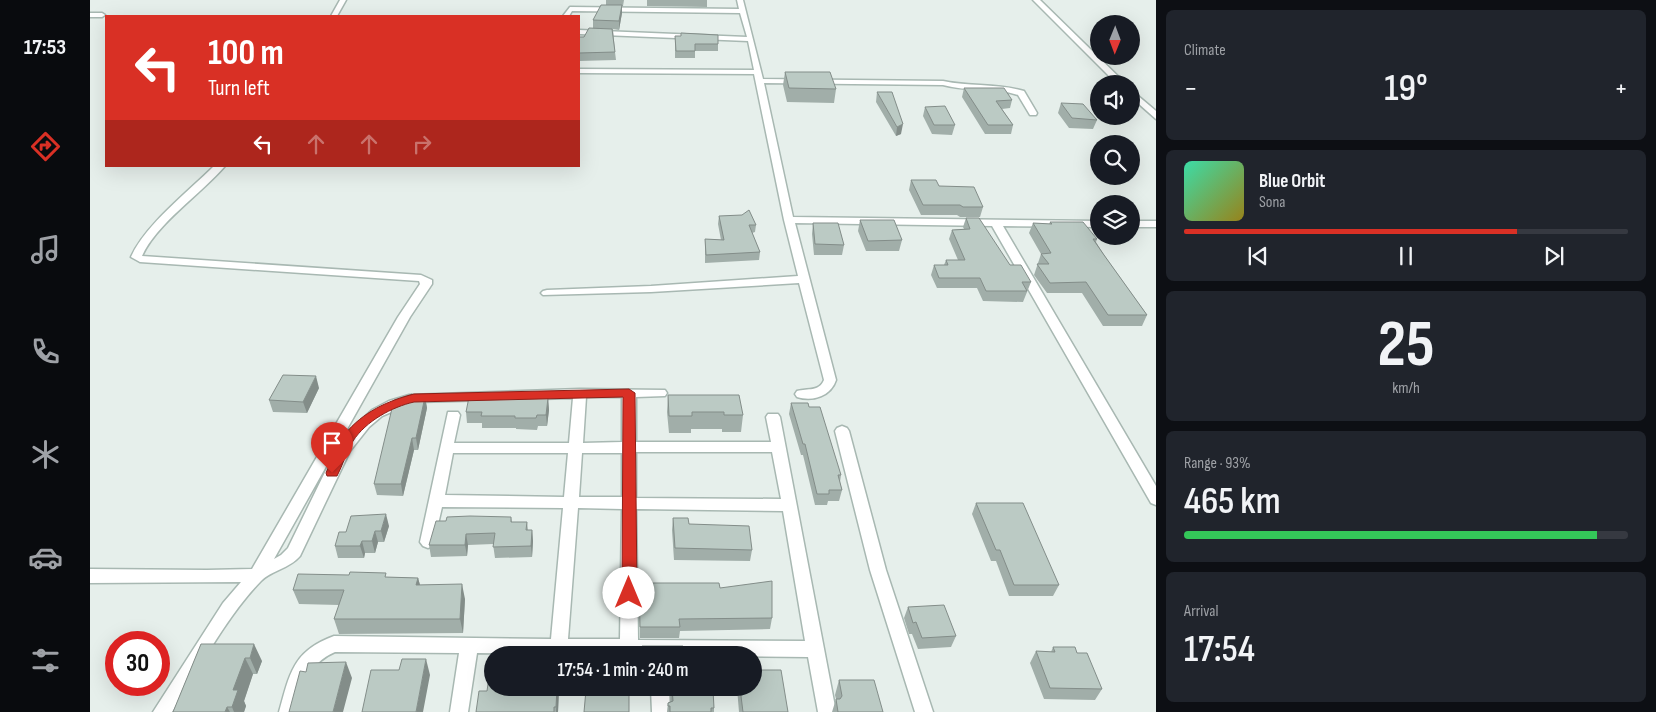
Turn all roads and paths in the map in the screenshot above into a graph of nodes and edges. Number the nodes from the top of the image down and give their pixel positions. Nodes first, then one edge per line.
1 (343, 0) edge
2 (740, 0) edge
3 (1036, 0) edge
4 (744, 11) junction
5 (90, 15) edge
6 (102, 15) dead end
7 (335, 15) edge
8 (567, 15) edge
9 (580, 32) edge
10 (751, 39) junction
11 (580, 70) edge
12 (1113, 75) edge
13 (759, 76) junction
14 (1140, 101) edge
15 (1033, 113) dead end
16 (1156, 116) edge
17 (219, 167) edge
18 (789, 220) junction
19 (996, 223) junction
20 (1090, 224) edge
21 (1140, 224) edge
22 (1156, 224) edge
23 (804, 279) junction
24 (546, 293) dead end
25 (580, 393) junction
26 (629, 393) junction
27 (660, 393) dead end
28 (802, 394) dead end
29 (454, 415) dead end
30 (773, 417) dead end
31 (842, 430) dead end
32 (629, 447) junction
33 (778, 447) junction
34 (447, 448) junction
35 (576, 448) junction
36 (1156, 499) edge
37 (436, 500) junction
38 (571, 502) junction
39 (629, 503) junction
40 (789, 505) junction
41 (428, 542) edge
42 (256, 575) junction
43 (90, 576) edge
44 (470, 646) junction
45 (484, 646) edge
46 (559, 646) edge
47 (629, 646) edge
48 (815, 649) junction
49 (762, 650) edge
50 (660, 696) edge
51 (162, 712) edge
52 (288, 712) edge
53 (459, 712) edge
54 (661, 712) edge
55 (827, 712) edge
56 (924, 712) edge

1 - 7 street
2 - 4 street
3 - 12 street
4 - 8 street
4 - 10 street
5 - 6 street
9 - 10 street
10 - 13 street
11 - 13 street
13 - 15 street
13 - 18 street
14 - 16 street
17 - 42 street
18 - 19 street
18 - 23 street
19 - 20 street
19 - 36 street
21 - 22 street
23 - 24 street
23 - 28 street
25 - 26 street
25 - 35 street
25 - 42 street
26 - 27 street
26 - 32 street
29 - 34 street
30 - 33 street
31 - 56 street
32 - 33 street
32 - 35 street
32 - 39 street
33 - 40 street
34 - 35 street
34 - 37 street
35 - 38 street
37 - 38 street
37 - 41 street
38 - 39 street
38 - 46 street
39 - 40 street
39 - 47 street
40 - 48 street
42 - 43 street
42 - 51 street
44 - 45 street
44 - 52 street
44 - 53 street
48 - 49 street
48 - 55 street
50 - 54 street

